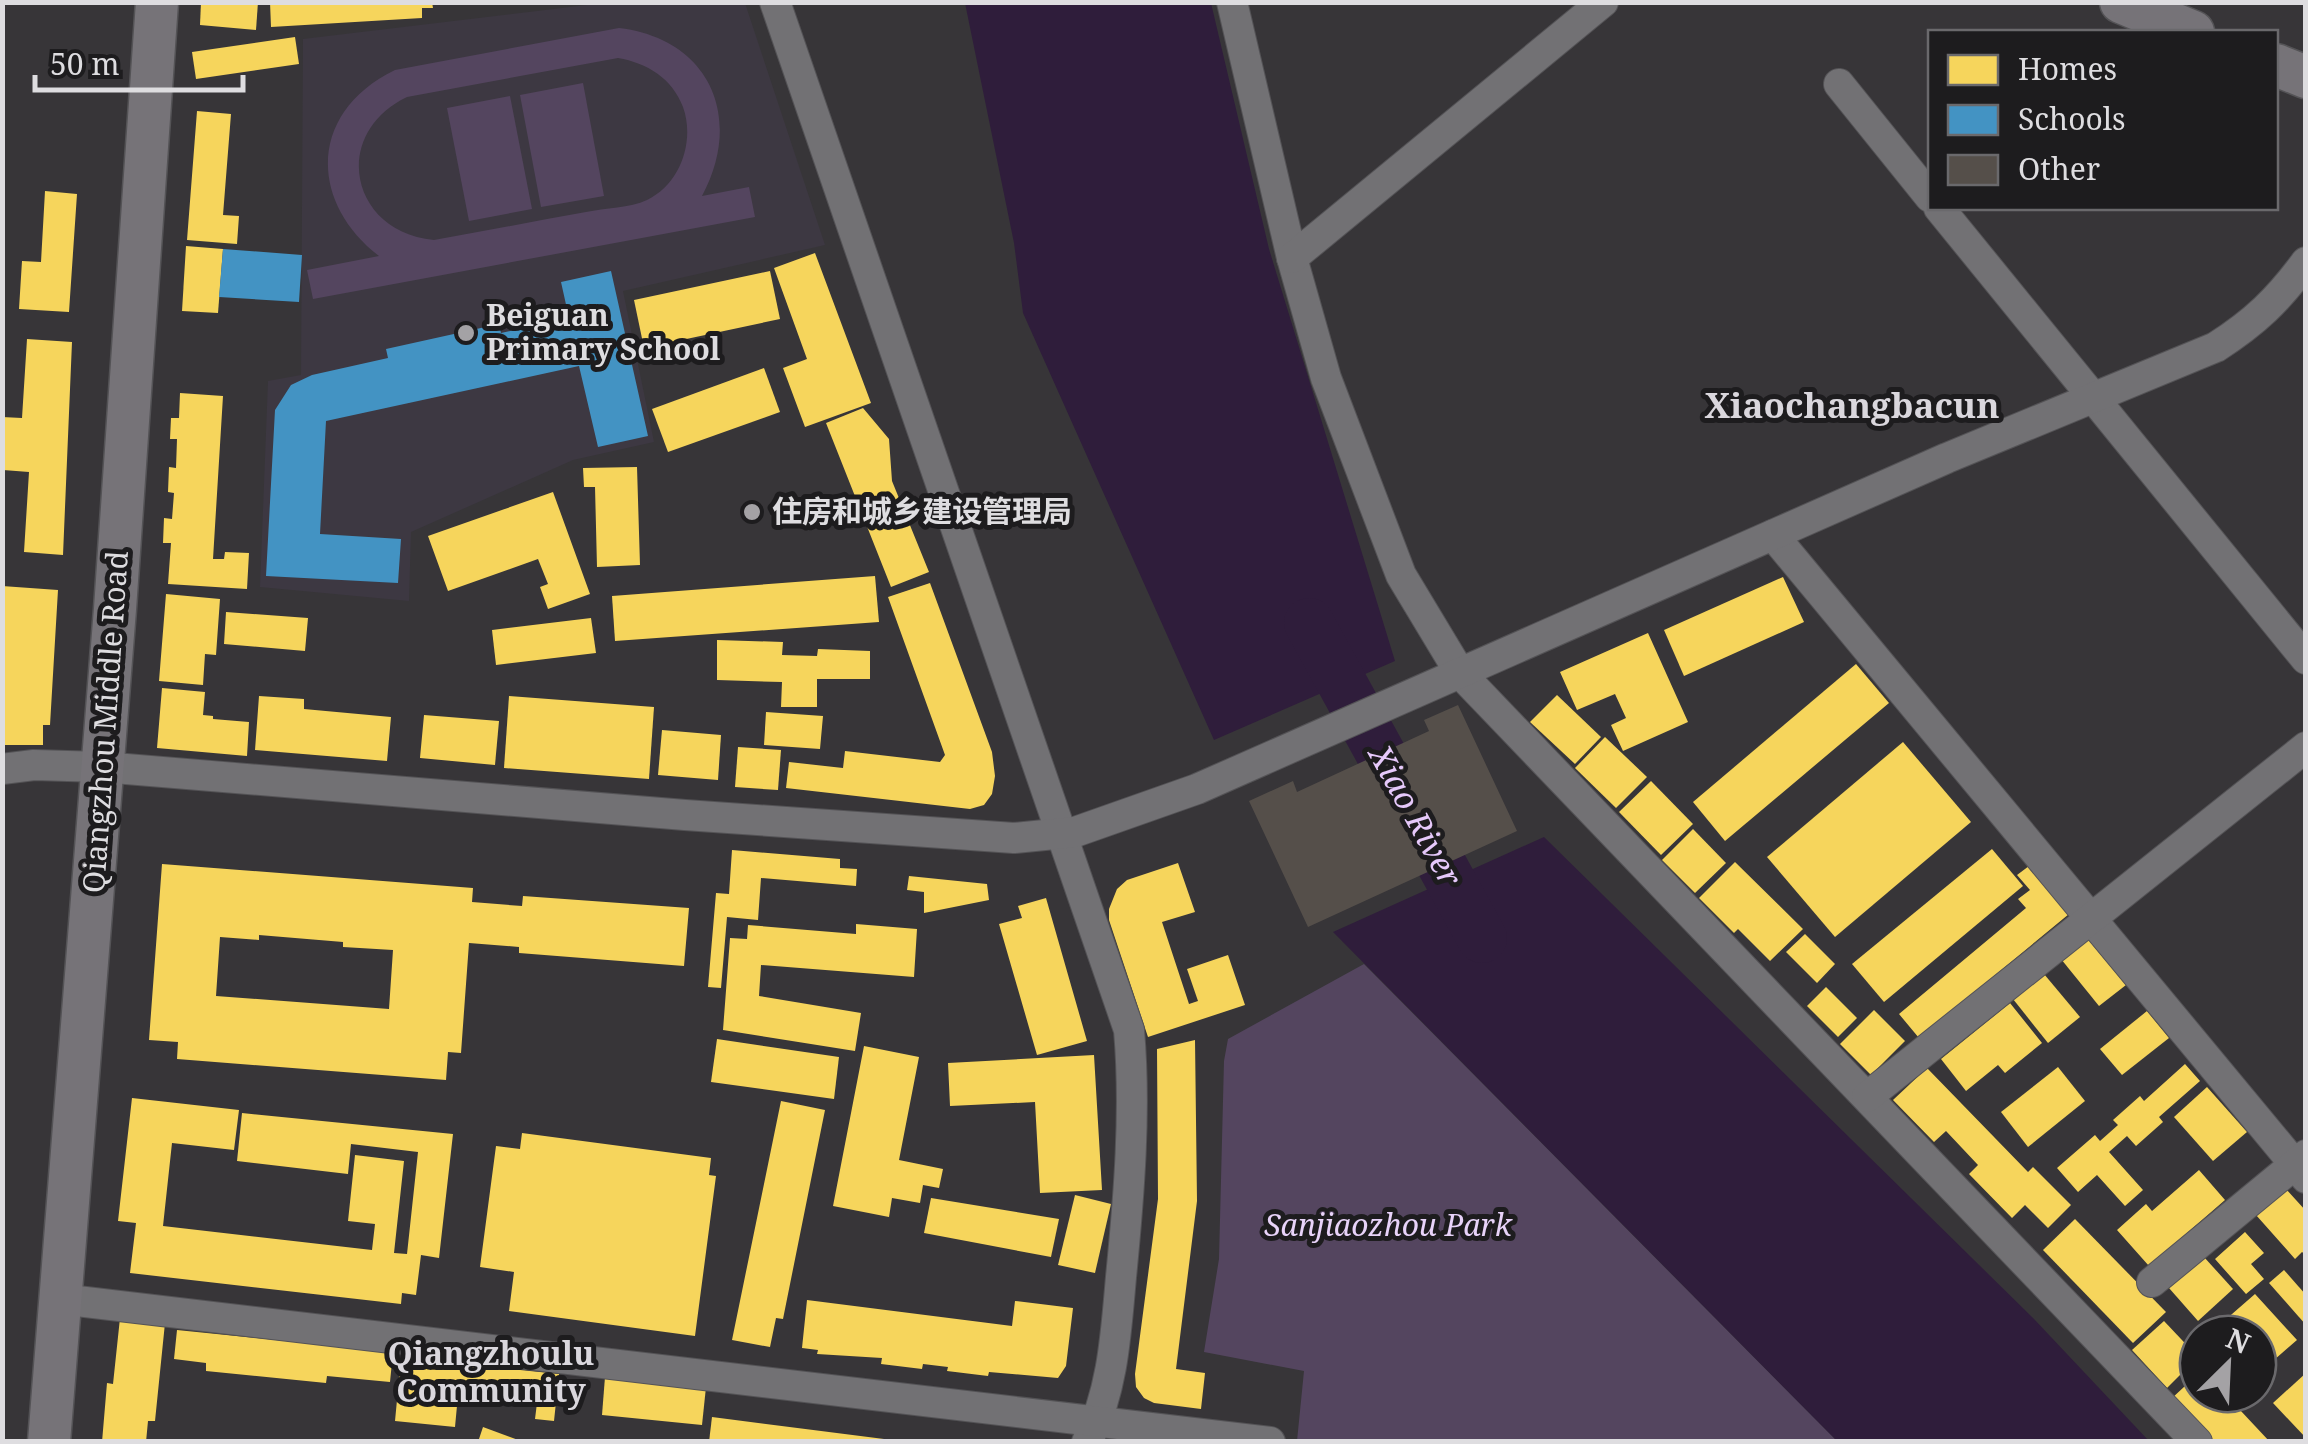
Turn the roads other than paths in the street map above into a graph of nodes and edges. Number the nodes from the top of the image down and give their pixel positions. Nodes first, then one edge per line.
1 (136, 2) edge
2 (157, 2) edge
3 (775, 2) edge
4 (1232, 2) edge
5 (1603, 2) edge
6 (2121, 2) edge
7 (2188, 30) edge
8 (2278, 66) edge
9 (2306, 77) edge
10 (1839, 84) dead end
11 (1928, 195) edge
12 (1940, 210) edge
13 (1292, 258) junction
14 (2300, 282) edge
15 (2092, 398) junction
16 (1773, 535) junction
17 (2306, 658) edge
18 (1451, 677) junction
19 (2306, 746) edge
20 (92, 767) junction
21 (2, 770) edge
22 (1060, 834) junction
23 (2090, 918) junction
24 (1867, 1097) junction
25 (2302, 1166) edge
26 (2152, 1282) dead end
27 (60, 1300) junction
28 (1092, 1432) edge
29 (28, 1442) edge
30 (48, 1442) edge
31 (1270, 1442) edge
32 (2196, 1442) edge

1 - 20 main road, Qiangzhou Middle Road
2 - 20 main road, Qiangzhou Middle Road
3 - 22 street
4 - 13 street
5 - 13 street
6 - 7 main road
8 - 9 main road
10 - 11 street
12 - 15 street
13 - 18 street
14 - 15 street
15 - 16 street
15 - 17 street
16 - 18 street
16 - 23 street
18 - 22 street
18 - 24 street
19 - 23 street
20 - 21 street
20 - 22 street
20 - 27 main road, Qiangzhou Middle Road
20 - 29 main road, Qiangzhou Middle Road
22 - 28 street
23 - 24 street
23 - 25 street
24 - 32 street
25 - 26 street
27 - 28 street
27 - 30 main road, Qiangzhou Middle Road
28 - 31 street

